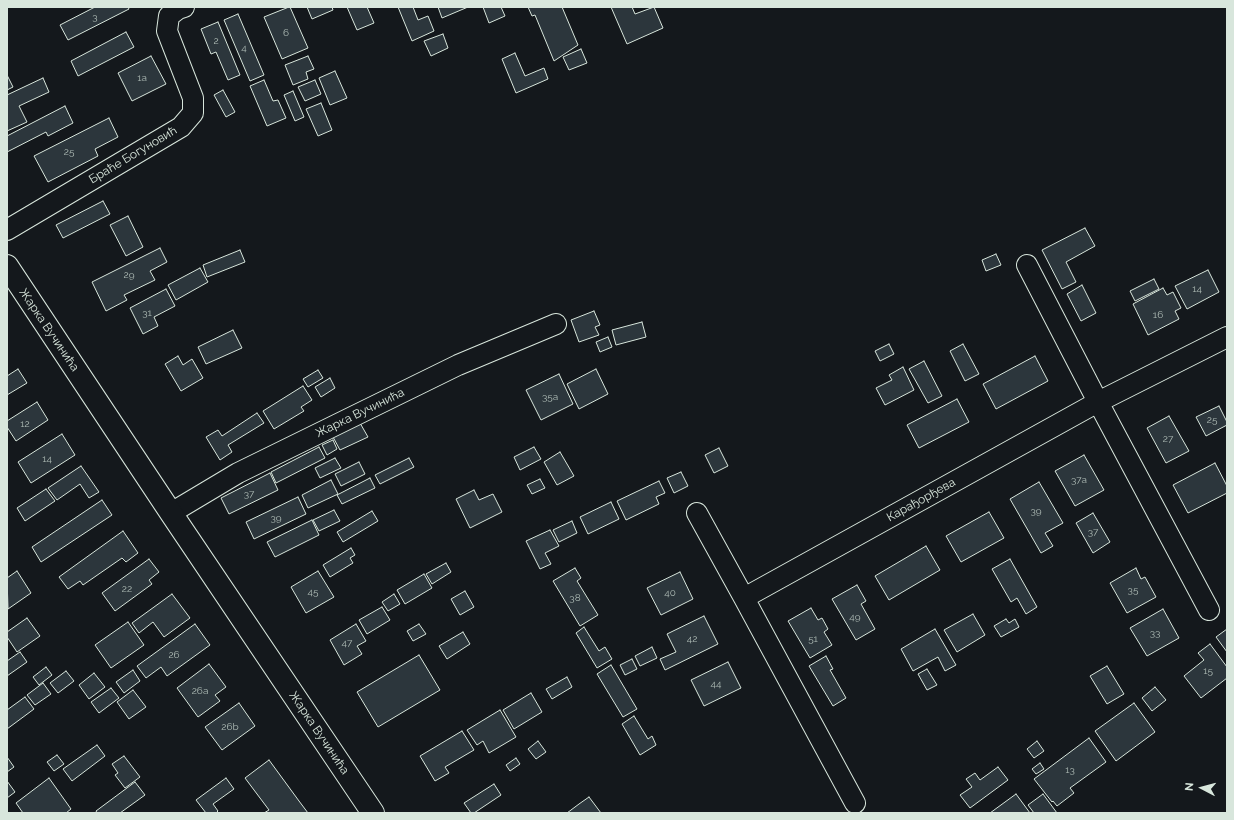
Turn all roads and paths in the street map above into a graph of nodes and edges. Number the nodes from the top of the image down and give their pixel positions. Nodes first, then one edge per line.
1 (184, 7) edge
2 (7, 230) edge
3 (1027, 265) dead end
4 (7, 266) edge
5 (556, 324) dead end
6 (1227, 336) edge
7 (1098, 402) junction
8 (171, 513) junction
9 (696, 513) dead end
10 (744, 598) junction
11 (1209, 610) dead end
12 (855, 803) dead end
13 (373, 813) edge

1 - 2 street, Браће Богуновић
3 - 7 street
4 - 8 street, Жарка Вучинића
5 - 8 street, Жарка Вучинића
6 - 7 street, Карађорђева
7 - 10 street, Карађорђева
7 - 11 street
8 - 13 street, Жарка Вучинића
9 - 10 street
10 - 12 street

